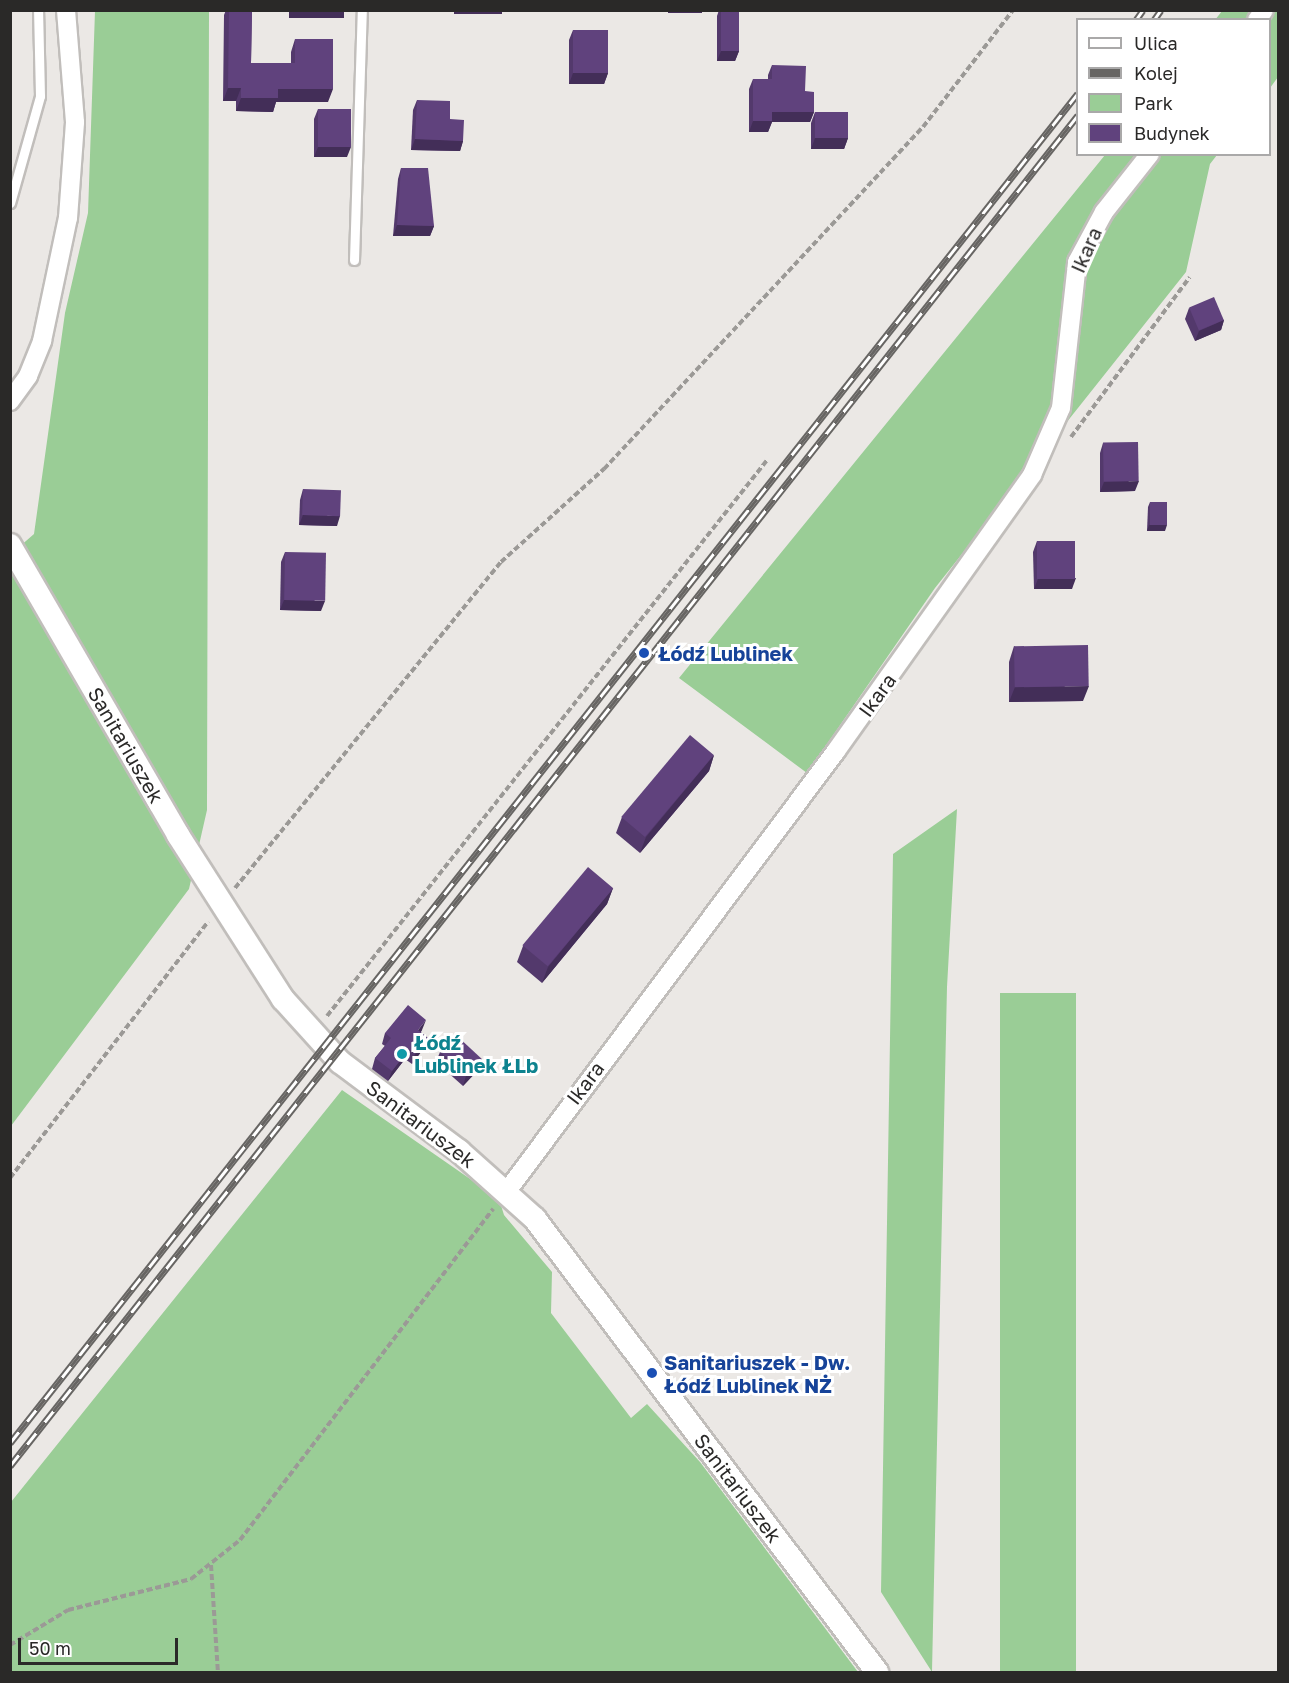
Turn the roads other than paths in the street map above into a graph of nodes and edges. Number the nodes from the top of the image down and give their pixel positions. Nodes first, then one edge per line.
1 (38, 10) edge
2 (66, 10) edge
3 (362, 10) edge
4 (1148, 156) edge
5 (10, 203) edge
6 (354, 260) dead end
7 (10, 401) edge
8 (10, 545) edge
9 (507, 1191) junction
10 (877, 1672) edge

1 - 5 lane
2 - 7 street
3 - 6 lane
4 - 9 street, Ikara
8 - 9 street, Sanitariuszek
9 - 10 street, Sanitariuszek

